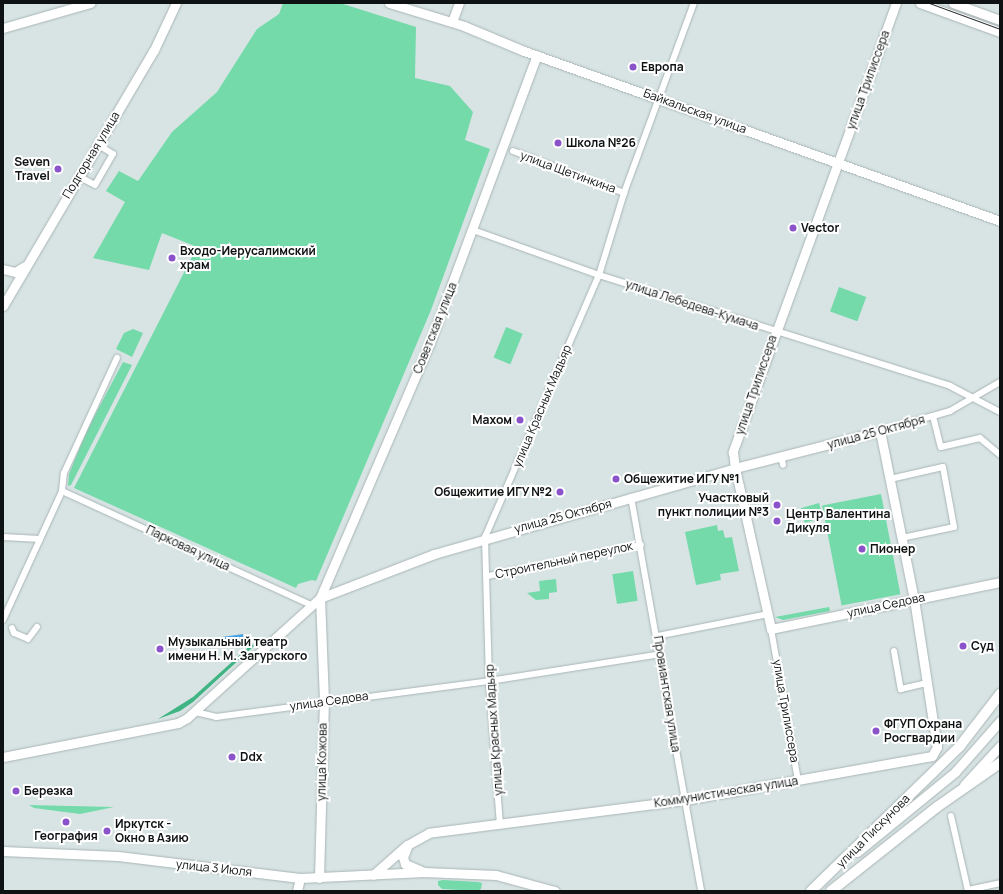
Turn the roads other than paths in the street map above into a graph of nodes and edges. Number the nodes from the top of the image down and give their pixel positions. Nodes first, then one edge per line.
1 (90, 3) edge
2 (176, 3) edge
3 (389, 3) edge
4 (459, 3) edge
5 (694, 3) edge
6 (896, 3) edge
7 (920, 3) edge
8 (953, 3) edge
9 (1000, 20) edge
10 (452, 22) junction
11 (3, 28) edge
12 (1000, 32) edge
13 (537, 55) junction
14 (660, 98) junction
15 (97, 144) junction
16 (513, 151) dead end
17 (838, 164) junction
18 (78, 176) junction
19 (624, 193) junction
20 (1000, 221) edge
21 (473, 230) junction
22 (26, 265) junction
23 (3, 269) edge
24 (599, 275) junction
25 (3, 306) edge
26 (775, 331) junction
27 (117, 358) dead end
28 (1000, 382) edge
29 (971, 399) junction
30 (1000, 412) edge
31 (933, 416) junction
32 (880, 432) junction
33 (1000, 455) edge
34 (735, 468) junction
35 (890, 480) junction
36 (62, 491) junction
37 (631, 497) junction
38 (3, 537) edge
39 (485, 537) junction
40 (40, 538) junction
41 (902, 538) junction
42 (641, 544) junction
43 (488, 576) junction
44 (1000, 582) edge
45 (320, 598) junction
46 (914, 599) junction
47 (313, 606) junction
48 (768, 614) junction
49 (3, 620) edge
50 (37, 627) dead end
51 (12, 628) dead end
52 (771, 629) junction
53 (657, 636) junction
54 (894, 651) dead end
55 (661, 654) junction
56 (489, 681) junction
57 (928, 683) junction
58 (1000, 694) edge
59 (324, 701) junction
60 (196, 712) junction
61 (1000, 721) edge
62 (1000, 746) edge
63 (3, 757) edge
64 (1000, 763) edge
65 (798, 780) junction
66 (684, 800) junction
67 (937, 807) junction
68 (951, 816) dead end
69 (500, 824) junction
70 (417, 838) junction
71 (3, 851) edge
72 (833, 871) junction
73 (424, 872) junction
74 (373, 875) junction
75 (300, 878) junction
76 (319, 878) junction
77 (1000, 883) edge
78 (968, 890) edge
79 (297, 891) edge
80 (554, 891) edge
81 (700, 891) edge
82 (812, 891) edge
83 (831, 891) edge

1 - 11 main road
2 - 15 main road, Подгорная улица
3 - 10 main road, Байкальская улица
4 - 10 main road
5 - 14 street, улица Красных Мадьяр
6 - 17 main road, улица Трилиссера
7 - 12 main road
8 - 9 main road
10 - 13 main road, Байкальская улица
13 - 14 main road, Байкальская улица
13 - 21 main road, Советская улица
14 - 17 main road, Байкальская улица
14 - 19 street, улица Красных Мадьяр
15 - 18 main road, Подгорная улица
15 - 18 street
16 - 19 street, улица Щетинкина
17 - 20 main road, Байкальская улица
17 - 26 main road, улица Трилиссера
18 - 22 main road, Подгорная улица
19 - 24 street, улица Красных Мадьяр
21 - 24 street, улица Лебедева-Кумача
21 - 45 main road, Советская улица
22 - 23 main road
22 - 25 main road, Подгорная улица
24 - 26 street, улица Лебедева-Кумача
24 - 39 street, улица Красных Мадьяр
26 - 29 street, улица Лебедева-Кумача
26 - 34 main road, улица Трилиссера
27 - 36 street
28 - 29 street, улица 25 Октября
29 - 30 street, улица Лебедева-Кумача
29 - 31 street, улица 25 Октября
31 - 32 street, улица 25 Октября
31 - 33 street
32 - 34 main road, улица 25 Октября
32 - 35 main road, Коммунистическая улица
34 - 37 main road, улица 25 Октября
34 - 48 main road, улица Трилиссера
35 - 41 main road, Коммунистическая улица
35 - 41 street
36 - 40 street
36 - 47 street, Парковая улица
37 - 39 main road, улица 25 Октября
37 - 42 street, Провиантская улица
38 - 40 street
39 - 43 street, улица Красных Мадьяр
39 - 45 main road, улица 25 Октября
40 - 49 street
41 - 46 main road, Коммунистическая улица
42 - 43 street, Строительный переулок
42 - 53 street, Провиантская улица
43 - 56 street, улица Красных Мадьяр
44 - 46 main road, улица Седова
45 - 47 main road, улица 25 Октября
45 - 59 main road, улица Кожова
46 - 52 main road, улица Седова
46 - 57 main road, Коммунистическая улица
47 - 60 main road, улица 25 Октября
48 - 52 main road, улица Трилиссера
48 - 53 street
50 - 51 street
52 - 65 street, улица Трилиссера
53 - 55 street, Провиантская улица
54 - 57 street
55 - 56 street, улица Седова
55 - 66 street, Провиантская улица
56 - 59 street, улица Седова
56 - 69 street, улица Красных Мадьяр
57 - 65 main road, Коммунистическая улица
58 - 72 main road, улица Пискунова
59 - 60 street, улица Седова
59 - 76 main road, улица Кожова
60 - 63 main road
61 - 72 main road, улица Пискунова
62 - 67 main road
64 - 67 main road
65 - 66 main road, Коммунистическая улица
66 - 69 main road, Коммунистическая улица
66 - 81 street, Провиантская улица
67 - 83 main road
68 - 78 street
69 - 70 main road, Коммунистическая улица
70 - 73 main road
70 - 74 main road, Коммунистическая улица
71 - 75 main road, улица 3 Июля
72 - 82 main road
73 - 74 main road, улица 3 Июля
73 - 80 main road, улица 3 Июля
74 - 76 main road, улица 3 Июля
75 - 76 main road, улица 3 Июля
75 - 79 main road
77 - 78 street

